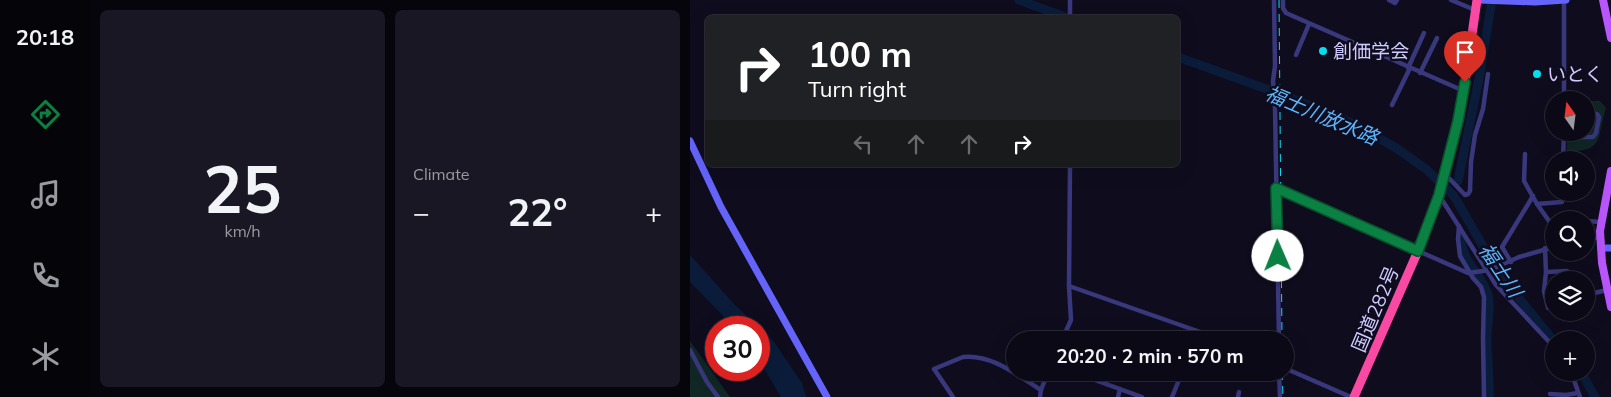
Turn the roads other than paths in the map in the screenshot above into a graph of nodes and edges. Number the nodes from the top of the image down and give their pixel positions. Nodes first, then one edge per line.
1 (1070, 0) edge
2 (1274, 0) edge
3 (1283, 0) edge
4 (1389, 0) edge
5 (1397, 0) edge
6 (1451, 0) edge
7 (1478, 0) edge
8 (1486, 0) edge
9 (1565, 0) edge
10 (1603, 0) edge
11 (1496, 1) edge
12 (1476, 10) junction
13 (1070, 15) edge
14 (1309, 24) junction
15 (1424, 33) dead end
16 (1437, 38) dead end
17 (1611, 38) edge
18 (1296, 55) dead end
19 (1409, 68) junction
20 (1420, 73) junction
21 (1488, 74) dead end
22 (1464, 91) junction
23 (1564, 91) edge
24 (1392, 105) dead end
25 (1595, 114) edge
26 (1595, 134) edge
27 (690, 141) edge
28 (1525, 154) dead end
29 (1070, 167) edge
30 (1611, 171) edge
31 (1444, 174) junction
32 (1276, 188) junction
33 (1439, 195) junction
34 (1533, 196) junction
35 (1562, 201) edge
36 (1537, 204) junction
37 (1608, 204) edge
38 (1545, 215) edge
39 (1595, 222) edge
40 (1602, 222) junction
41 (1459, 226) junction
42 (1600, 238) junction
43 (1595, 239) edge
44 (1545, 248) edge
45 (1601, 248) junction
46 (1611, 248) edge
47 (1418, 251) junction
48 (1509, 263) junction
49 (1489, 270) junction
50 (1474, 273) junction
51 (1545, 282) edge
52 (1069, 286) junction
53 (1607, 290) junction
54 (1544, 291) joint
55 (1595, 293) edge
56 (1545, 295) edge
57 (1611, 307) edge
58 (1066, 331) edge
59 (1198, 331) edge
60 (1279, 331) edge
61 (1545, 338) edge
62 (690, 350) edge
63 (1294, 372) edge
64 (1044, 381) edge
65 (1098, 381) edge
66 (1179, 381) edge
67 (1279, 381) edge
68 (1574, 381) edge
69 (1120, 389) junction
70 (1041, 390) junction
71 (1550, 394) dead end
72 (1579, 395) edge
73 (718, 397) edge
74 (827, 397) edge
75 (953, 397) edge
76 (1040, 397) edge
77 (1118, 397) edge
78 (1142, 397) edge
79 (1172, 397) edge
80 (1280, 397) edge
81 (1353, 397) edge
82 (1484, 397) edge

1 - 13 street
2 - 32 street
3 - 14 street
4 - 5 street
6 - 12 street
7 - 8 street
7 - 12 highway, 国道282号
8 - 11 street
9 - 11 street
9 - 23 street
10 - 17 main road
12 - 22 highway, 国道282号
14 - 18 street
14 - 19 street
15 - 19 street
16 - 20 street
19 - 20 street
19 - 24 street
20 - 22 street
21 - 31 street
22 - 31 highway, 国道282号
25 - 26 street
27 - 74 street
28 - 34 street
29 - 52 street
30 - 37 main road
31 - 33 highway, 国道282号
32 - 47 street
32 - 60 street
33 - 41 street
33 - 47 highway, 国道282号
34 - 36 street
34 - 48 street
35 - 36 street
36 - 38 street
37 - 40 main road
39 - 40 street
40 - 42 main road
41 - 49 street
41 - 50 street
42 - 43 street
42 - 45 main road
44 - 48 street
45 - 46 street
45 - 53 main road
47 - 50 street
47 - 81 highway, 国道282号
48 - 49 street
49 - 50 street
49 - 61 street
50 - 82 street
51 - 54 street
52 - 58 street
52 - 59 street
53 - 55 street
53 - 57 main road
54 - 56 street
62 - 73 street
63 - 81 street
64 - 70 street
65 - 69 street
66 - 79 street
67 - 80 street
68 - 72 street
69 - 77 street
69 - 78 street
70 - 75 street
70 - 76 street
71 - 72 street

